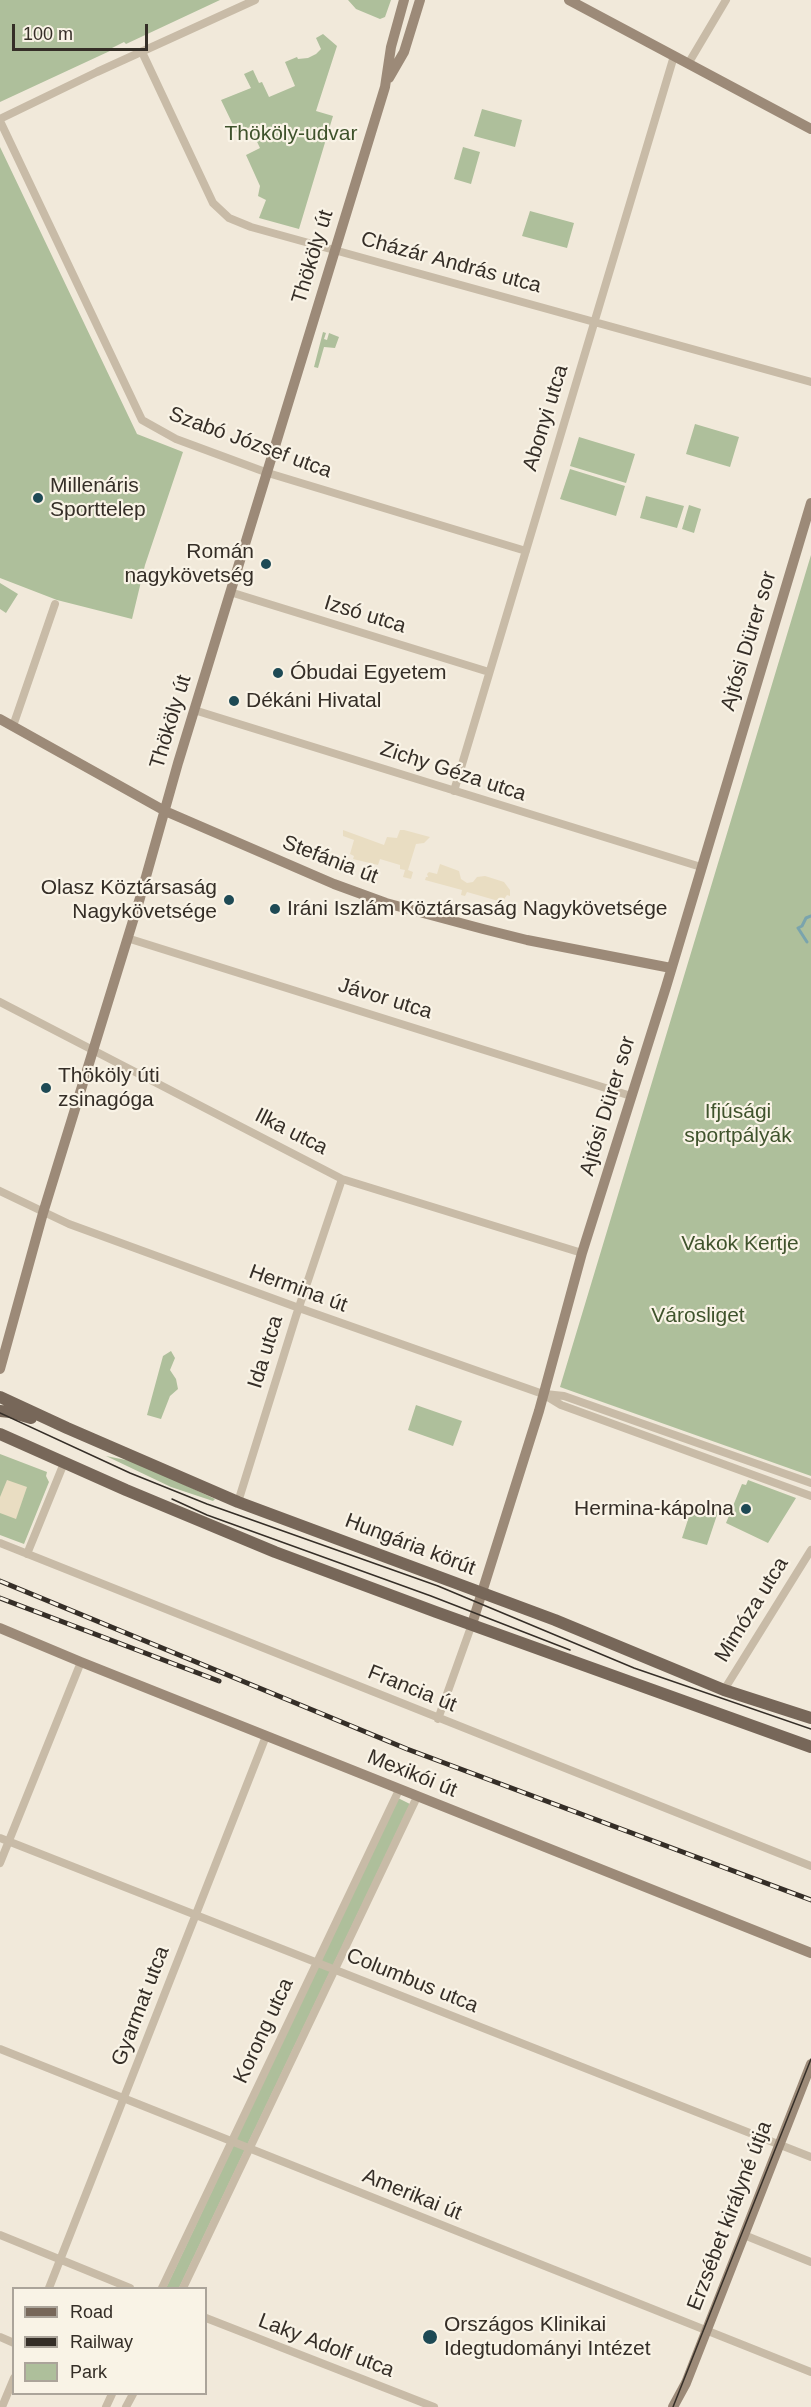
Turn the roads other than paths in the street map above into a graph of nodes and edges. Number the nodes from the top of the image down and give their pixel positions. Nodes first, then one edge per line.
1 (255, 0) edge
2 (404, 0) edge
3 (420, 0) edge
4 (569, 0) edge
5 (726, 0) edge
6 (142, 52) junction
7 (674, 56) junction
8 (688, 64) junction
9 (385, 87) junction
10 (0, 120) edge
11 (811, 129) edge
12 (335, 250) junction
13 (594, 322) junction
14 (811, 382) edge
15 (268, 473) junction
16 (811, 503) edge
17 (525, 551) junction
18 (230, 592) junction
19 (55, 604) dead end
20 (489, 672) junction
21 (194, 710) junction
22 (0, 719) edge
23 (13, 726) junction
24 (454, 791) junction
25 (165, 811) junction
26 (701, 867) junction
27 (127, 938) junction
28 (671, 968) junction
29 (0, 1002) edge
30 (93, 1051) junction
31 (632, 1096) junction
32 (342, 1179) junction
33 (0, 1191) edge
34 (43, 1213) junction
35 (582, 1253) junction
36 (298, 1308) junction
37 (0, 1369) edge
38 (543, 1394) junction
39 (0, 1397) edge
40 (0, 1411) edge
41 (67, 1428) junction
42 (0, 1434) edge
43 (64, 1463) junction
44 (811, 1484) edge
45 (811, 1496) edge
46 (238, 1502) junction
47 (0, 1543) edge
48 (811, 1550) edge
49 (27, 1554) junction
50 (483, 1594) junction
51 (472, 1624) junction
52 (0, 1628) edge
53 (81, 1662) junction
54 (724, 1690) junction
55 (811, 1718) edge
56 (438, 1719) junction
57 (266, 1736) junction
58 (811, 1747) edge
59 (399, 1790) junction
60 (417, 1797) junction
61 (0, 1838) edge
62 (9, 1841) junction
63 (0, 1863) edge
64 (811, 1866) edge
65 (195, 1915) junction
66 (811, 1953) edge
67 (317, 1962) junction
68 (335, 1969) junction
69 (0, 2049) edge
70 (811, 2064) edge
71 (123, 2099) junction
72 (232, 2142) junction
73 (780, 2144) junction
74 (249, 2149) junction
75 (811, 2157) edge
76 (0, 2235) edge
77 (744, 2235) junction
78 (59, 2261) junction
79 (811, 2262) edge
80 (50, 2287) edge
81 (125, 2287) edge
82 (163, 2287) edge
83 (184, 2287) edge
84 (207, 2318) edge
85 (706, 2332) junction
86 (811, 2372) edge
87 (12, 2383) edge
88 (686, 2383) junction
89 (2, 2407) edge
90 (434, 2407) edge
91 (673, 2407) edge
92 (681, 2407) edge

1 - 6 street
2 - 9 street, Thököly út
3 - 9 street, Thököly út
4 - 7 street
5 - 8 street
6 - 10 street
6 - 12 street, Cházár András utca
7 - 8 street
7 - 13 street, Abonyi utca
8 - 11 street
9 - 12 street, Thököly út
10 - 15 street, Szabó József utca
12 - 13 street, Cházár András utca
12 - 15 street, Thököly út
13 - 14 street, Cházár András utca
13 - 17 street, Abonyi utca
15 - 17 street, Szabó József utca
15 - 18 street, Thököly út
16 - 26 street, Ajtósi Dürer sor
17 - 20 street, Abonyi utca
18 - 20 street, Izsó utca
18 - 21 street, Thököly út
19 - 23 street
20 - 24 street, Abonyi utca
21 - 24 street, Zichy Géza utca
21 - 25 street, Thököly út
22 - 23 street, Stefánia út
23 - 25 street, Stefánia út
24 - 26 street, Zichy Géza utca
25 - 27 street, Thököly út
25 - 28 street, Stefánia út
26 - 28 street, Ajtósi Dürer sor
27 - 30 street, Thököly út
27 - 31 street, Jávor utca
28 - 31 street, Ajtósi Dürer sor
29 - 30 street, Ilka utca
30 - 32 street, Ilka utca
30 - 34 street, Thököly út
31 - 35 street, Ajtósi Dürer sor
32 - 35 street, Ilka utca
32 - 36 street, Ida utca
33 - 34 street, Hermina út
34 - 36 street, Hermina út
34 - 37 street, Thököly út
35 - 38 street, Ajtósi Dürer sor
36 - 38 street, Hermina út
36 - 46 street, Ida utca
38 - 44 street, Hermina út
38 - 45 street, Hermina út
38 - 50 street, Ajtósi Dürer sor
39 - 41 main road, Hungária körút
40 - 41 main road
41 - 46 main road, Hungária körút
42 - 43 main road
43 - 49 street
43 - 51 main road
46 - 50 main road, Hungária körút
47 - 49 street, Francia út
48 - 54 street, Mimóza utca
49 - 56 street, Francia út
50 - 51 street, Ajtósi Dürer sor
50 - 54 main road, Hungária körút
51 - 56 street, Ajtósi Dürer sor
51 - 58 main road
52 - 53 street, Mexikói út
53 - 57 street, Mexikói út
53 - 62 street
54 - 55 main road, Hungária körút
56 - 64 street, Francia út
57 - 59 street, Mexikói út
57 - 65 street, Gyarmat utca
59 - 60 street, Mexikói út
59 - 67 street, Korong utca
60 - 66 street, Mexikói út
60 - 68 street, Korong utca
61 - 62 street, Columbus utca
62 - 63 street
62 - 65 street, Columbus utca
65 - 67 street, Columbus utca
65 - 71 street, Gyarmat utca
67 - 68 street, Columbus utca
67 - 72 street, Korong utca
68 - 73 street, Columbus utca
68 - 74 street, Korong utca
69 - 71 street, Amerikai út
70 - 73 street, Erzsébet királyné útja
71 - 72 street, Amerikai út
71 - 78 street, Gyarmat utca
72 - 74 street, Amerikai út
72 - 82 street, Korong utca
73 - 75 street, Columbus utca
73 - 77 street, Erzsébet királyné útja
74 - 83 street, Korong utca
74 - 85 street, Amerikai út
76 - 78 street
77 - 79 street
77 - 85 street, Erzsébet királyné útja
78 - 80 street, Gyarmat utca
78 - 81 street
84 - 90 street, Laky Adolf utca
85 - 86 street, Amerikai út
85 - 88 street, Erzsébet királyné útja
87 - 89 street
88 - 91 street, Erzsébet királyné útja
88 - 92 street, Erzsébet királyné útja

